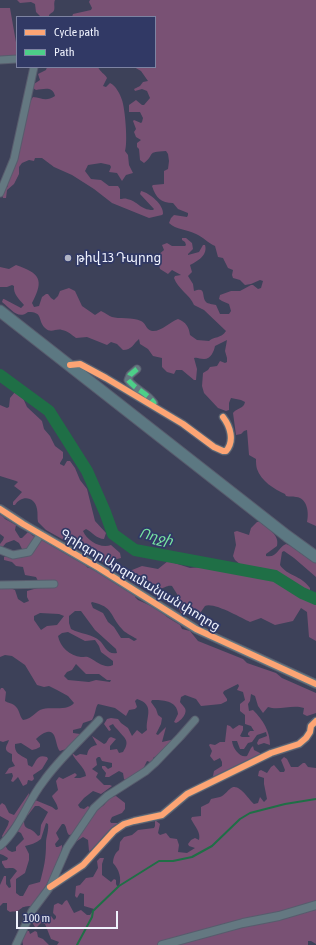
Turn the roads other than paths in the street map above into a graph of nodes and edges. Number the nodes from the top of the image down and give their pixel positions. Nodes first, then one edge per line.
1 (16, 59) edge
2 (0, 60) edge
3 (34, 68) edge
4 (0, 193) edge
5 (0, 311) edge
6 (70, 365) junction
7 (137, 369) dead end
8 (153, 406) junction
9 (223, 417) dead end
10 (0, 509) edge
11 (41, 534) junction
12 (0, 550) edge
13 (316, 557) edge
14 (54, 584) dead end
15 (0, 585) edge
16 (316, 684) edge
17 (99, 720) dead end
18 (194, 720) dead end
19 (316, 721) edge
20 (0, 846) edge
21 (50, 887) junction
22 (316, 905) edge
23 (16, 945) edge
24 (162, 945) edge

1 - 2 street
3 - 4 street
5 - 6 highway
6 - 8 street
6 - 13 highway
7 - 8 street
8 - 9 street
10 - 11 street, Գրիգոր Արզումանյան փողոց
11 - 12 street
11 - 16 street, Գրիգոր Արզումանյան փողոց
14 - 15 street
17 - 20 street
18 - 21 street
19 - 21 street
21 - 23 street
22 - 24 street

